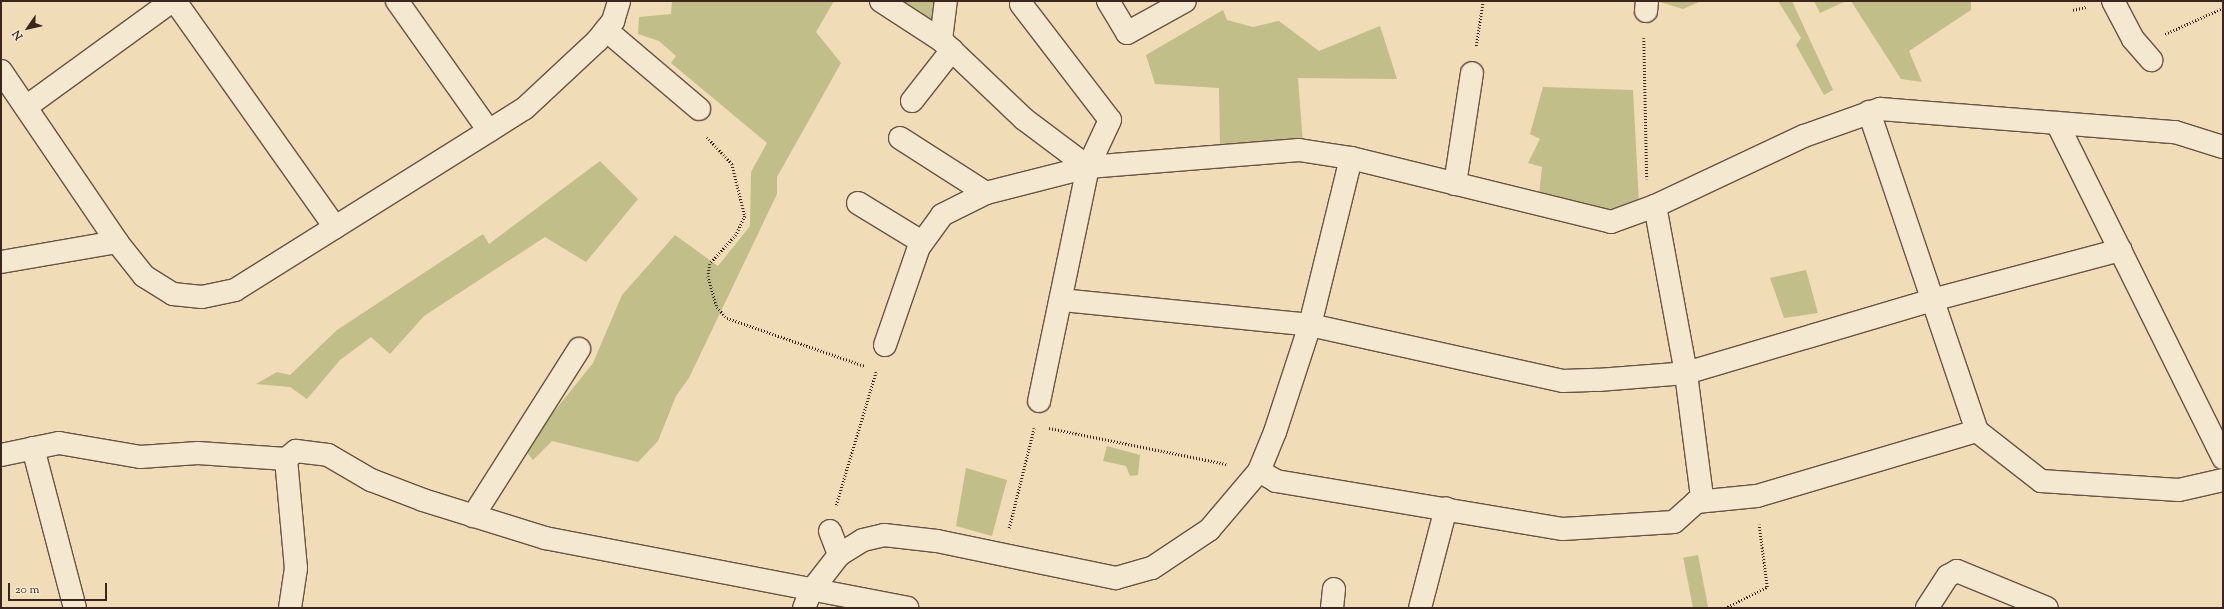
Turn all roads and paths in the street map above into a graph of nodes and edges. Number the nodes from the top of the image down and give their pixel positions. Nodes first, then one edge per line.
1 (174, 1) edge
2 (397, 1) edge
3 (618, 1) edge
4 (881, 1) edge
5 (946, 1) edge
6 (1108, 1) edge
7 (1185, 1) edge
8 (1483, 1) edge
9 (2113, 1) edge
10 (1021, 4) dead end
11 (1647, 6) edge
12 (2223, 8) edge
13 (606, 30) junction
14 (1478, 30) dead end
15 (946, 45) junction
16 (2145, 52) joint
17 (1, 71) edge
18 (1472, 73) dead end
19 (912, 101) dead end
20 (26, 107) junction
21 (699, 109) dead end
22 (1869, 112) junction
23 (2057, 123) junction
24 (489, 131) junction
25 (707, 137) dead end
26 (900, 138) dead end
27 (2223, 147) edge
28 (1351, 158) junction
29 (1088, 167) junction
30 (1455, 184) junction
31 (986, 193) junction
32 (858, 203) dead end
33 (1655, 206) junction
34 (335, 227) junction
35 (117, 242) junction
36 (922, 242) junction
37 (2120, 250) junction
38 (1, 262) edge
39 (1061, 300) junction
40 (1932, 300) junction
41 (1310, 325) junction
42 (885, 345) dead end
43 (579, 349) dead end
44 (877, 370) dead end
45 (1686, 373) junction
46 (874, 380) dead end
47 (1039, 401) dead end
48 (1977, 431) junction
49 (33, 448) junction
50 (1, 454) edge
51 (2223, 458) edge
52 (286, 459) junction
53 (1259, 471) junction
54 (842, 477) dead end
55 (2223, 480) edge
56 (1746, 498) junction
57 (1696, 502) junction
58 (1446, 508) junction
59 (473, 516) junction
60 (830, 530) dead end
61 (839, 555) junction
62 (1003, 555) junction
63 (807, 599) edge
64 (76, 608) edge
65 (290, 608) edge
66 (907, 608) edge
67 (1420, 608) edge
68 (1725, 608) edge
69 (1927, 608) edge
70 (2047, 608) edge

1 - 20 street
1 - 34 street
2 - 24 street
3 - 13 street
4 - 15 street
5 - 15 street
6 - 7 street
8 - 14 path
9 - 16 street
10 - 29 street
11 - 33 path
12 - 16 path
13 - 21 street
13 - 24 street
15 - 19 street
15 - 29 street
17 - 20 street
18 - 30 street
20 - 35 street
22 - 23 street
22 - 33 street
22 - 40 street
23 - 27 street
23 - 37 street
24 - 34 street
25 - 44 path
26 - 31 street
28 - 29 street
28 - 30 street
28 - 41 street
29 - 31 street
29 - 39 street
30 - 33 street
31 - 36 street
32 - 36 street
33 - 45 street
34 - 35 street
35 - 38 street
36 - 42 street
37 - 40 street
37 - 51 street
39 - 41 street
39 - 47 street
40 - 45 street
40 - 48 street
41 - 45 street
41 - 53 street
43 - 59 street
45 - 57 street
46 - 54 path
48 - 55 street
48 - 56 street
49 - 50 street
49 - 52 street
49 - 64 street
52 - 59 street
52 - 65 street
53 - 58 street
53 - 62 street
53 - 62 path
56 - 57 street
56 - 68 path
57 - 58 street
58 - 67 street
59 - 63 street
60 - 61 street
61 - 62 street
61 - 63 street
63 - 66 street
69 - 70 street

